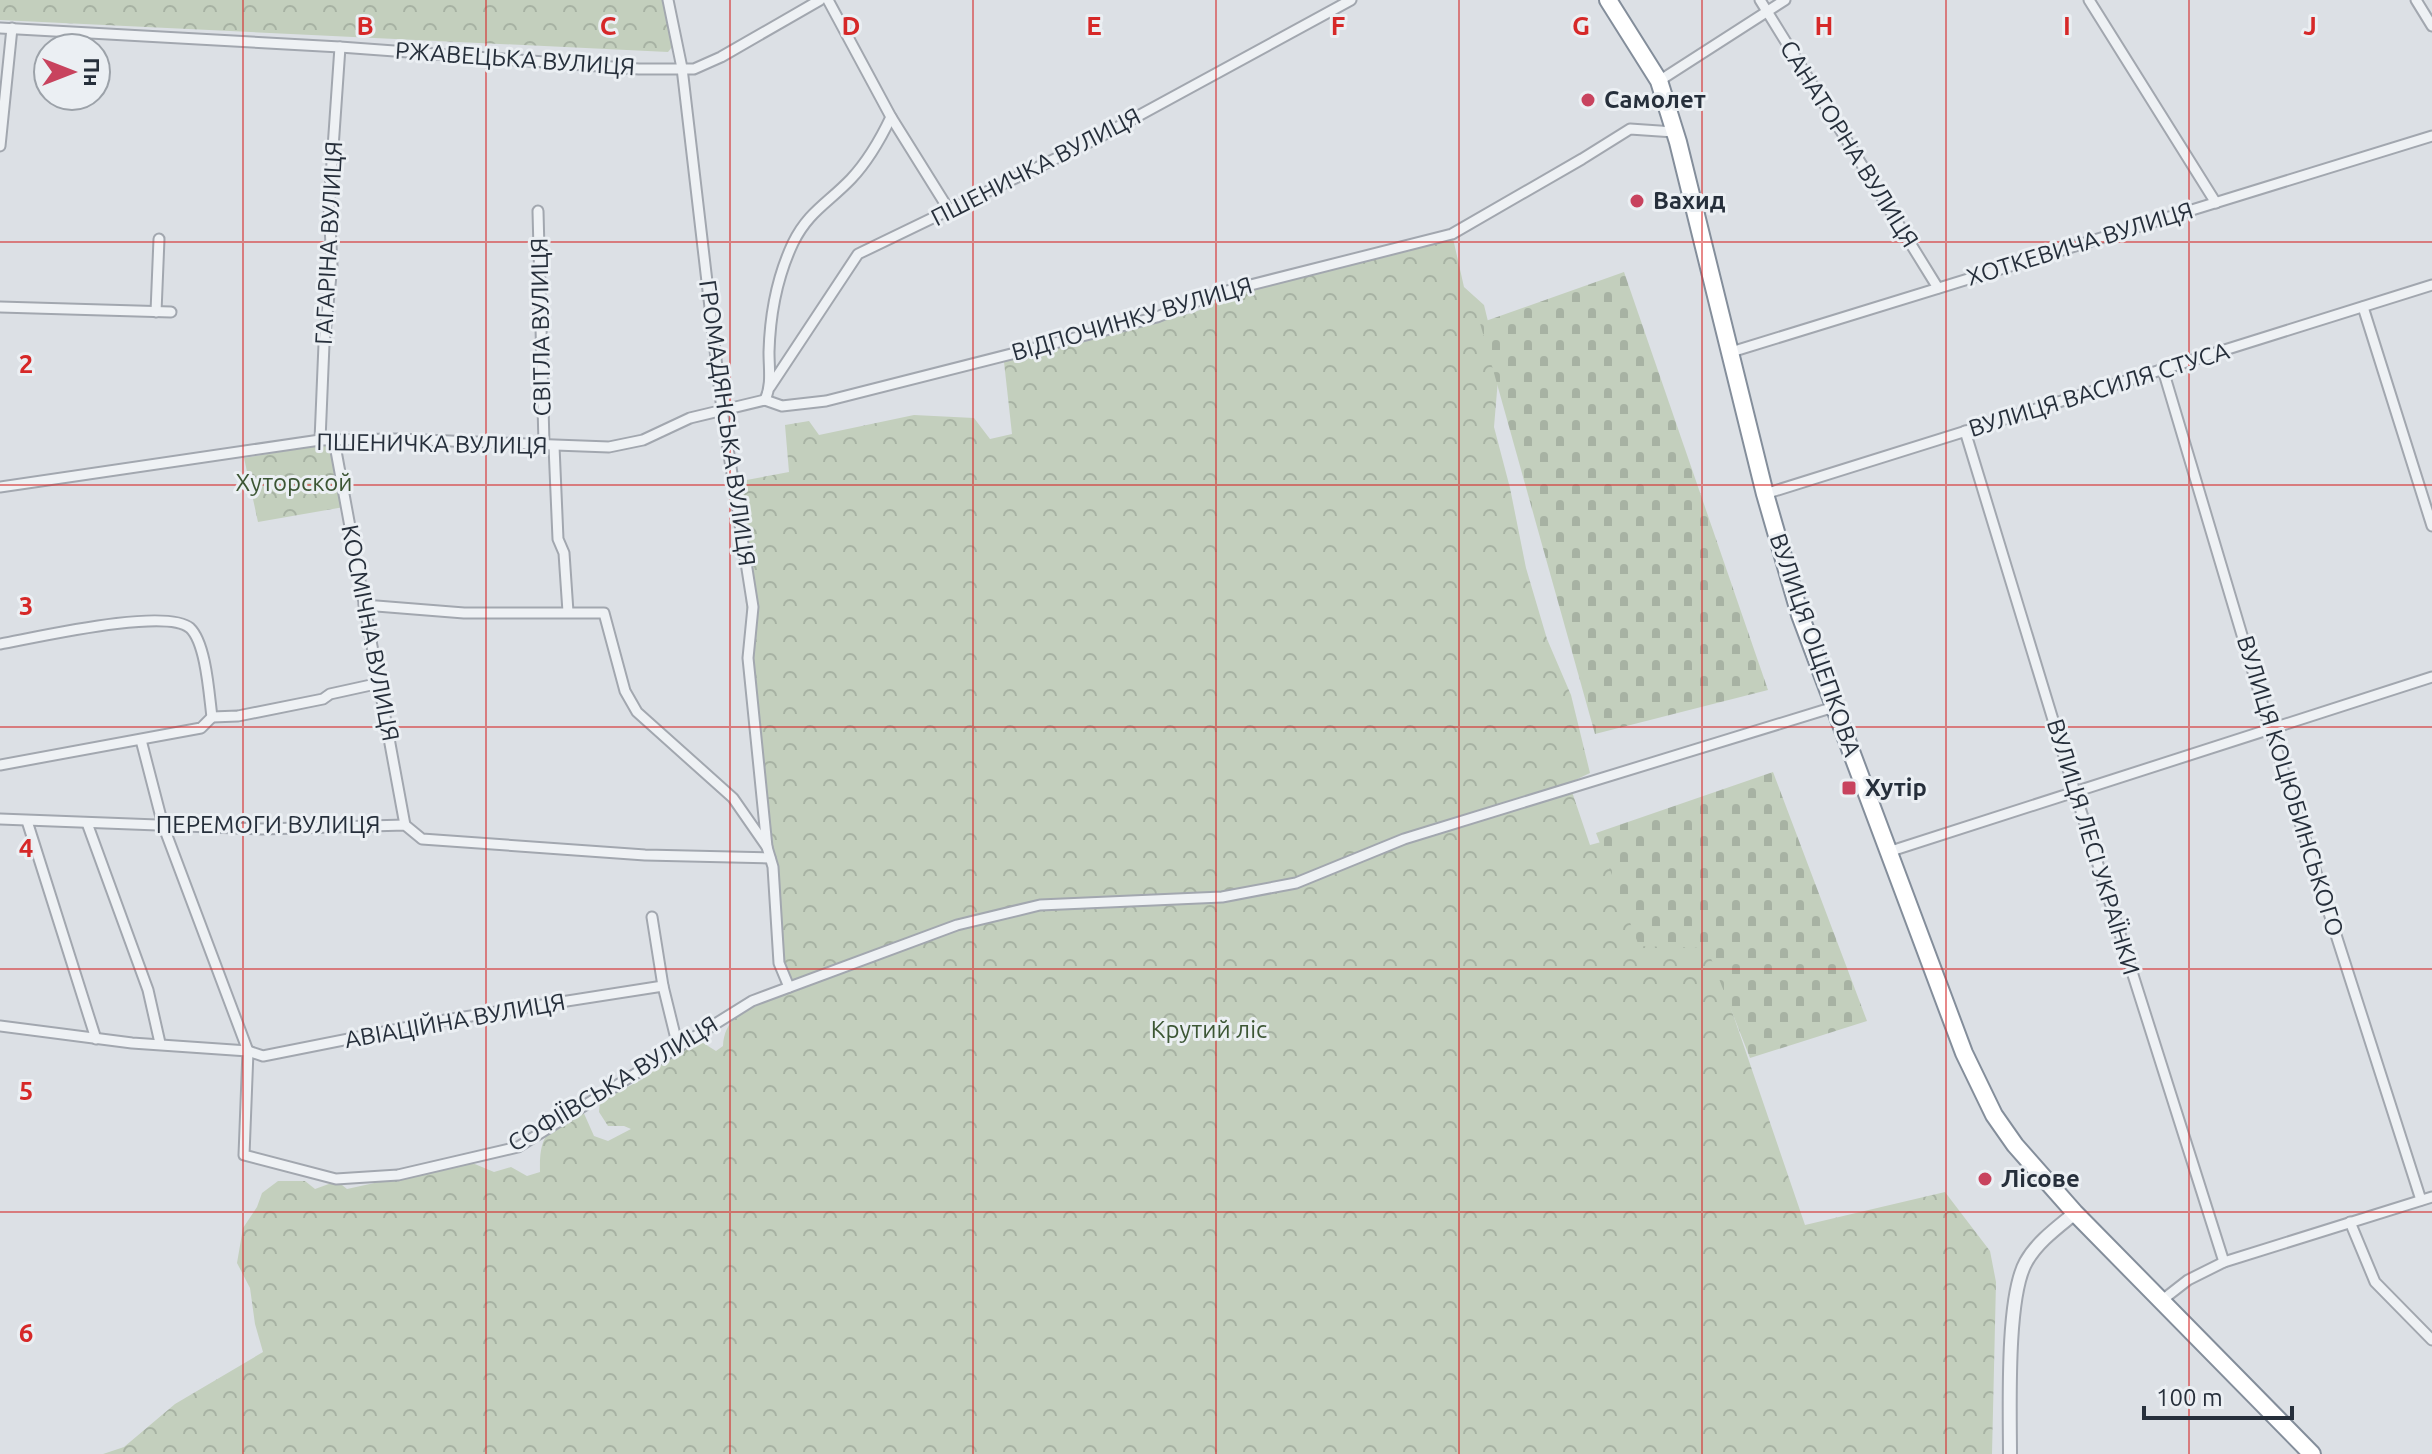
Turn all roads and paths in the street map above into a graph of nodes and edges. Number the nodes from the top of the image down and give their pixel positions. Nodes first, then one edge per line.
1 (668, 0) edge
2 (820, 0) edge
3 (828, 0) edge
4 (1351, 0) edge
5 (1608, 0) edge
6 (1760, 0) edge
7 (1785, 0) edge
8 (2089, 0) edge
9 (2416, 0) edge
10 (1767, 12) junction
11 (2432, 26) edge
12 (0, 28) edge
13 (12, 28) junction
14 (340, 47) junction
15 (682, 68) junction
16 (1659, 81) junction
17 (891, 117) junction
18 (1674, 132) junction
19 (2432, 136) edge
20 (0, 146) edge
21 (2216, 203) junction
22 (949, 210) junction
23 (538, 211) dead end
24 (159, 239) dead end
25 (2432, 285) edge
26 (1938, 288) junction
27 (0, 307) edge
28 (2363, 307) junction
29 (156, 312) junction
30 (171, 312) dead end
31 (1728, 353) junction
32 (2163, 370) junction
33 (770, 387) junction
34 (765, 400) junction
35 (722, 410) junction
36 (1965, 431) junction
37 (320, 440) junction
38 (334, 440) junction
39 (549, 445) junction
40 (0, 487) edge
41 (1765, 494) junction
42 (2432, 526) edge
43 (364, 605) junction
44 (568, 612) junction
45 (0, 644) edge
46 (2432, 677) edge
47 (380, 683) junction
48 (1834, 707) junction
49 (212, 717) junction
50 (2270, 729) junction
51 (141, 740) junction
52 (0, 765) edge
53 (2075, 792) junction
54 (0, 819) edge
55 (27, 821) junction
56 (87, 823) junction
57 (163, 825) junction
58 (405, 825) junction
59 (769, 852) junction
60 (1888, 852) junction
61 (652, 917) dead end
62 (663, 986) junction
63 (789, 987) junction
64 (0, 1026) edge
65 (96, 1039) junction
66 (160, 1043) junction
67 (678, 1047) junction
68 (248, 1051) junction
69 (2432, 1197) edge
70 (2421, 1200) junction
71 (2075, 1213) junction
72 (2350, 1222) junction
73 (2224, 1262) junction
74 (2161, 1301) junction
75 (2432, 1340) edge
76 (2010, 1454) edge
77 (2312, 1454) edge

1 - 15 street, ГРОМАДЯНСЬКА ВУЛИЦЯ
2 - 15 street, РЖАВЕЦЬКА ВУЛИЦЯ
3 - 17 street
4 - 22 street, ПШЕНИЧКА ВУЛИЦЯ
5 - 16 highway, ВУЛИЦЯ ОЩЕПКОВА
6 - 10 street, САНАТОРНА ВУЛИЦЯ
7 - 10 street
8 - 21 street
9 - 11 street
10 - 16 street
10 - 26 street, САНАТОРНА ВУЛИЦЯ
12 - 13 street, РЖАВЕЦЬКА ВУЛИЦЯ
13 - 14 street, РЖАВЕЦЬКА ВУЛИЦЯ
13 - 20 street
14 - 15 street, РЖАВЕЦЬКА ВУЛИЦЯ
14 - 37 street, ГАГАРІНА ВУЛИЦЯ
15 - 35 street, ГРОМАДЯНСЬКА ВУЛИЦЯ
16 - 18 highway, ВУЛИЦЯ ОЩЕПКОВА
17 - 22 street
17 - 33 street
18 - 31 highway, ВУЛИЦЯ ОЩЕПКОВА
18 - 34 street, ВІДПОЧИНКУ ВУЛИЦЯ
19 - 21 street, ХОТКЕВИЧА ВУЛИЦЯ
21 - 26 street, ХОТКЕВИЧА ВУЛИЦЯ
22 - 33 street, ПШЕНИЧКА ВУЛИЦЯ
23 - 39 street, СВІТЛА ВУЛИЦЯ
24 - 29 street
25 - 28 street, ВУЛИЦЯ ВАСИЛЯ СТУСА
26 - 31 street, ХОТКЕВИЧА ВУЛИЦЯ
27 - 29 street
28 - 32 street, ВУЛИЦЯ ВАСИЛЯ СТУСА
28 - 42 street
29 - 30 street
31 - 41 highway, ВУЛИЦЯ ОЩЕПКОВА
32 - 36 street, ВУЛИЦЯ ВАСИЛЯ СТУСА
32 - 50 street, ВУЛИЦЯ КОЦЮБИНСЬКОГО
33 - 34 street
34 - 35 street, ПШЕНИЧКА ВУЛИЦЯ
35 - 39 street, ПШЕНИЧКА ВУЛИЦЯ
35 - 59 street, ГРОМАДЯНСЬКА ВУЛИЦЯ
36 - 41 street, ВУЛИЦЯ ВАСИЛЯ СТУСА
36 - 53 street, ВУЛИЦЯ ЛЕСІ УКРАЇНКИ
37 - 38 street, ПШЕНИЧКА ВУЛИЦЯ
37 - 40 street, ПШЕНИЧКА ВУЛИЦЯ
38 - 39 street, ПШЕНИЧКА ВУЛИЦЯ
38 - 43 street, КОСМІЧНА ВУЛИЦЯ
39 - 44 street, СВІТЛА ВУЛИЦЯ
41 - 48 highway, ВУЛИЦЯ ОЩЕПКОВА
43 - 44 street
43 - 47 street, КОСМІЧНА ВУЛИЦЯ
44 - 59 street
45 - 49 street
46 - 50 street
47 - 49 street
47 - 58 street, КОСМІЧНА ВУЛИЦЯ
48 - 60 highway, ВУЛИЦЯ ОЩЕПКОВА
48 - 63 street, СОФІЇВСЬКА ВУЛИЦЯ
49 - 51 street
50 - 53 street
50 - 70 street, ВУЛИЦЯ КОЦЮБИНСЬКОГО
51 - 52 street
51 - 57 street
53 - 60 street
53 - 73 street, ВУЛИЦЯ ЛЕСІ УКРАЇНКИ
54 - 55 street, ПЕРЕМОГИ ВУЛИЦЯ
55 - 56 street, ПЕРЕМОГИ ВУЛИЦЯ
55 - 65 street
56 - 57 street, ПЕРЕМОГИ ВУЛИЦЯ
56 - 66 street
57 - 58 street, ПЕРЕМОГИ ВУЛИЦЯ
57 - 68 street
58 - 59 street, ПЕРЕМОГИ ВУЛИЦЯ
59 - 63 street
60 - 71 highway, ВУЛИЦЯ ОЩЕПКОВА
61 - 62 street
62 - 67 street
62 - 68 street, АВІАЦІЙНА ВУЛИЦЯ
63 - 67 street, СОФІЇВСЬКА ВУЛИЦЯ
64 - 65 street, АВІАЦІЙНА ВУЛИЦЯ
65 - 66 street, АВІАЦІЙНА ВУЛИЦЯ
66 - 68 street, АВІАЦІЙНА ВУЛИЦЯ
67 - 68 street, СОФІЇВСЬКА ВУЛИЦЯ
69 - 70 street
70 - 72 street
71 - 74 highway, ВУЛИЦЯ ОЩЕПКОВА
71 - 76 street
72 - 73 street
72 - 75 street
73 - 74 street
74 - 77 highway, ВУЛИЦЯ ОЩЕПКОВА

